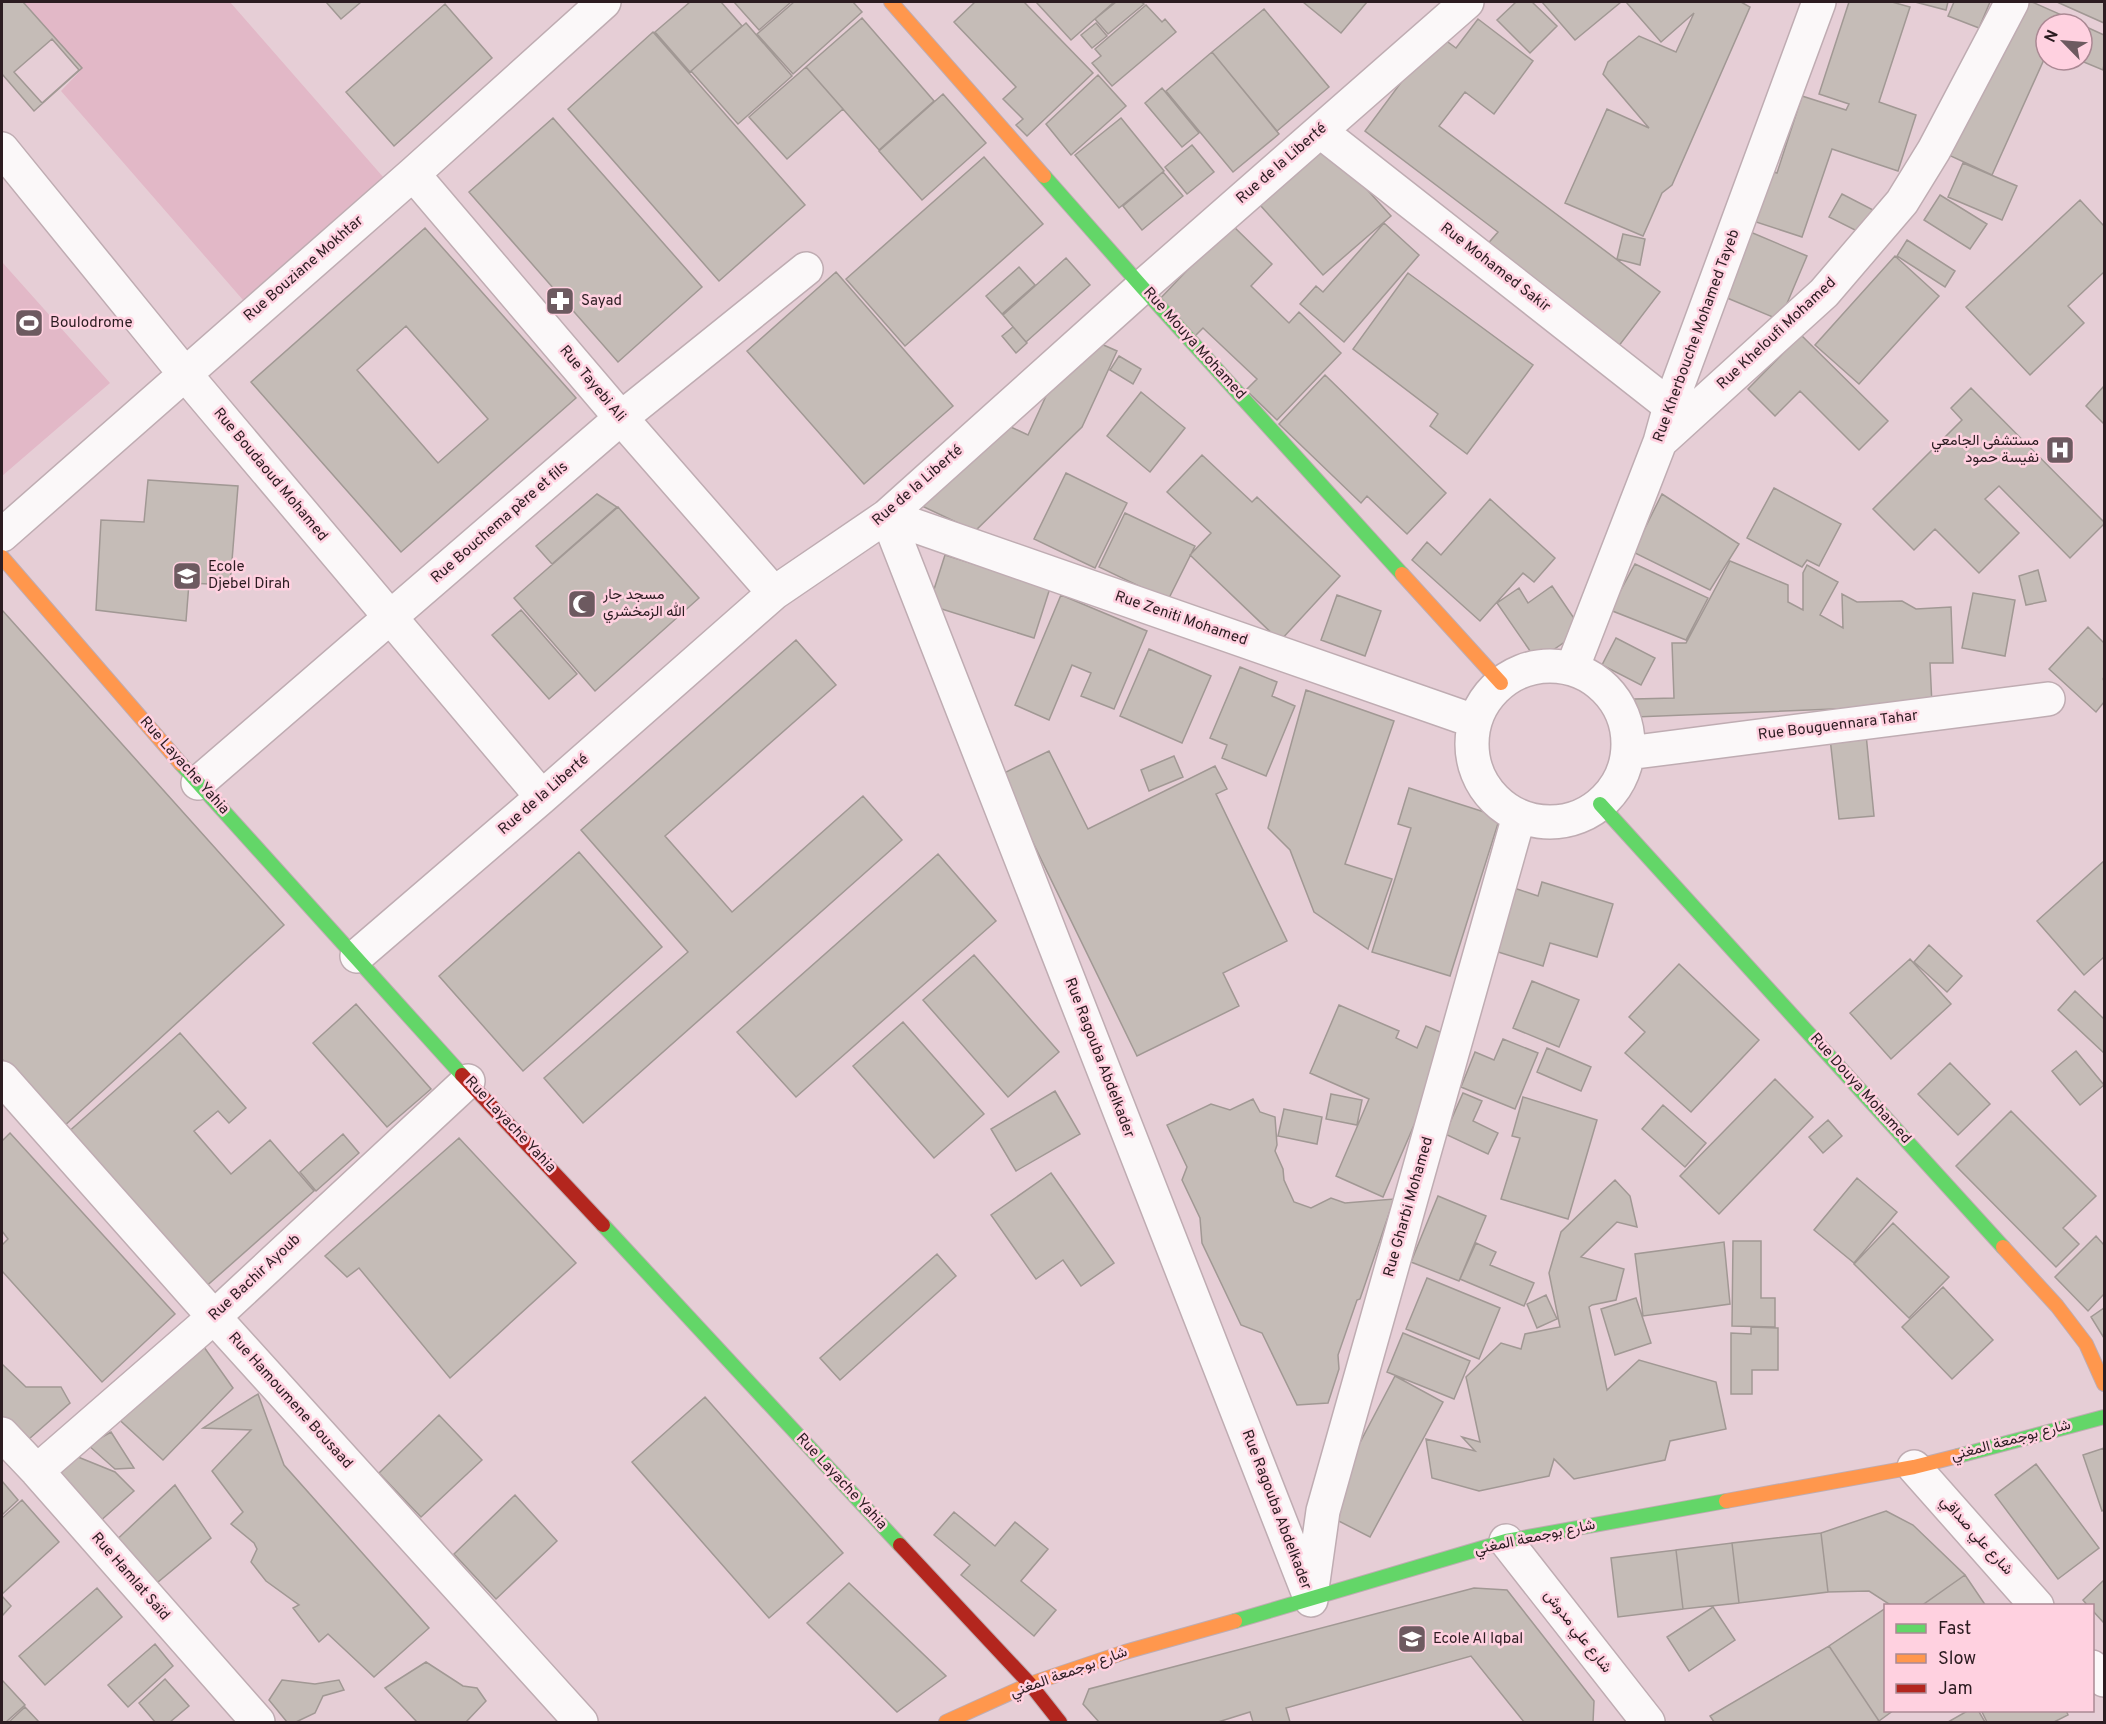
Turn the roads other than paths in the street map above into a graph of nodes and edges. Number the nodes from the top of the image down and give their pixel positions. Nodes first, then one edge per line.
1 (604, 2) edge
2 (891, 2) edge
3 (1467, 2) edge
4 (1819, 2) edge
5 (2012, 2) edge
6 (1320, 131) junction
7 (2, 149) edge
8 (413, 174) junction
9 (806, 269) dead end
10 (1142, 287) junction
11 (185, 374) junction
12 (1670, 406) junction
13 (621, 418) junction
14 (1660, 442) junction
15 (887, 516) junction
16 (2, 535) edge
17 (2, 557) edge
18 (774, 593) junction
19 (390, 619) junction
20 (1572, 669) junction
21 (1501, 683) junction
22 (2048, 699) dead end
23 (1474, 722) junction
24 (1628, 753) junction
25 (198, 783) junction
26 (542, 798) junction
27 (1600, 804) junction
28 (1519, 816) junction
29 (357, 956) junction
30 (2, 1078) edge
31 (468, 1081) junction
32 (214, 1317) junction
33 (2104, 1384) edge
34 (2104, 1417) edge
35 (2, 1434) edge
36 (1914, 1467) junction
37 (37, 1471) junction
38 (1506, 1541) junction
39 (1311, 1600) junction
40 (2036, 1604) edge
41 (1030, 1684) junction
42 (258, 1722) edge
43 (581, 1722) edge
44 (946, 1722) edge
45 (1060, 1722) edge
46 (1648, 1722) edge

1 - 8 street, Rue Bouziane Mokhtar
2 - 10 street, Rue Mouya Mohamed
3 - 6 street, Rue de la Liberté
4 - 12 street, Rue Kherbouche Mohamed Tayeb
5 - 14 street, Rue Kheloufi Mohamed
6 - 10 street, Rue de la Liberté
6 - 12 street, Rue Mohamed Sakir
7 - 11 street, Rue Boudaoud Mohamed
8 - 11 street, Rue Bouziane Mokhtar
8 - 13 street, Rue Tayebi Ali
9 - 13 street, Rue Bouchema père et fils
10 - 15 street, Rue de la Liberté
10 - 21 street, Rue Mouya Mohamed
11 - 16 street, Rue Bouziane Mokhtar
11 - 19 street, Rue Boudaoud Mohamed
12 - 14 street, Rue Kherbouche Mohamed Tayeb
13 - 18 street, Rue Tayebi Ali
13 - 19 street, Rue Bouchema père et fils
14 - 20 street, Rue Kherbouche Mohamed Tayeb
15 - 18 street, Rue de la Liberté
15 - 23 street, Rue Zeniti Mohamed
15 - 39 street, Rue Ragouba Abdelkader
17 - 25 street, Rue Layache Yahia
18 - 26 street, Rue de la Liberté
19 - 25 street, Rue Bouchema père et fils
19 - 26 street, Rue Boudaoud Mohamed
20 - 21 street
20 - 24 street
21 - 23 street
22 - 24 street, Rue Bouguennara Tahar
23 - 28 street
24 - 27 street
25 - 29 street, Rue Layache Yahia
26 - 29 street, Rue de la Liberté
27 - 28 street
27 - 33 street, Rue Douya Mohamed
28 - 39 street, Rue Gharbi Mohamed
29 - 31 street, Rue Layache Yahia
30 - 32 street, Rue Hamoumene Bousaad
31 - 32 street, Rue Bachir Ayoub
31 - 41 street, Rue Layache Yahia
32 - 37 street, Rue Bachir Ayoub
32 - 43 street, Rue Hamoumene Bousaad
34 - 36 street, شارع بوجمعة المغني
35 - 37 street, Rue Hamlat Saïd
36 - 38 street, شارع بوجمعة المغني
36 - 40 street, شارع علي صداقي
37 - 42 street, Rue Hamlat Saïd
38 - 39 street, شارع بوجمعة المغني
38 - 46 street, شارع علي مدوش
39 - 41 street, شارع بوجمعة المغني
41 - 44 street, شارع بوجمعة المغني
41 - 45 street, Rue Layache Yahia

